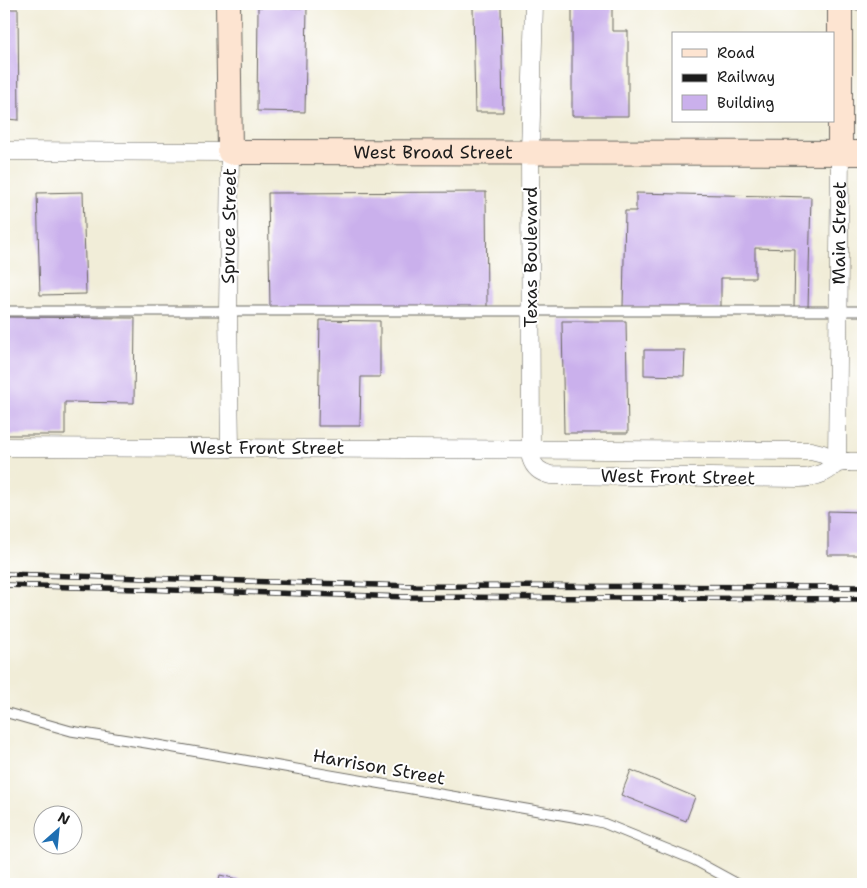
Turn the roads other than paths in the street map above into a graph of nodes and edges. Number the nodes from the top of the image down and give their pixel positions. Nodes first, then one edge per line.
1 (228, 4) edge
2 (534, 4) edge
3 (785, 4) edge
4 (840, 4) edge
5 (863, 5) edge
6 (4, 151) edge
7 (230, 152) junction
8 (530, 152) junction
9 (840, 153) junction
10 (863, 153) edge
11 (4, 311) edge
12 (838, 311) junction
13 (863, 311) edge
14 (228, 312) junction
15 (531, 312) junction
16 (4, 447) edge
17 (230, 448) junction
18 (531, 450) junction
19 (837, 462) junction
20 (863, 462) edge
21 (4, 712) edge
22 (738, 884) edge

1 - 7 street, Spruce Street
2 - 8 street, Texas Boulevard
3 - 4 lane
4 - 5 lane
4 - 9 street, Main Street
6 - 7 street, West Broad Street
7 - 8 street, West Broad Street
7 - 14 street, Spruce Street
8 - 9 street, West Broad Street
8 - 15 street, Texas Boulevard
9 - 10 street, West Broad Street
9 - 12 street, Main Street
11 - 14 lane
12 - 13 lane
12 - 15 lane
12 - 19 street, Main Street
14 - 15 lane
14 - 17 street, Spruce Street
15 - 18 street, Texas Boulevard
16 - 17 street, West Front Street
17 - 18 street, West Front Street
18 - 19 street, West Front Street
18 - 19 street, West Front Street
19 - 20 street, West Front Street
21 - 22 lane, Harrison Street

